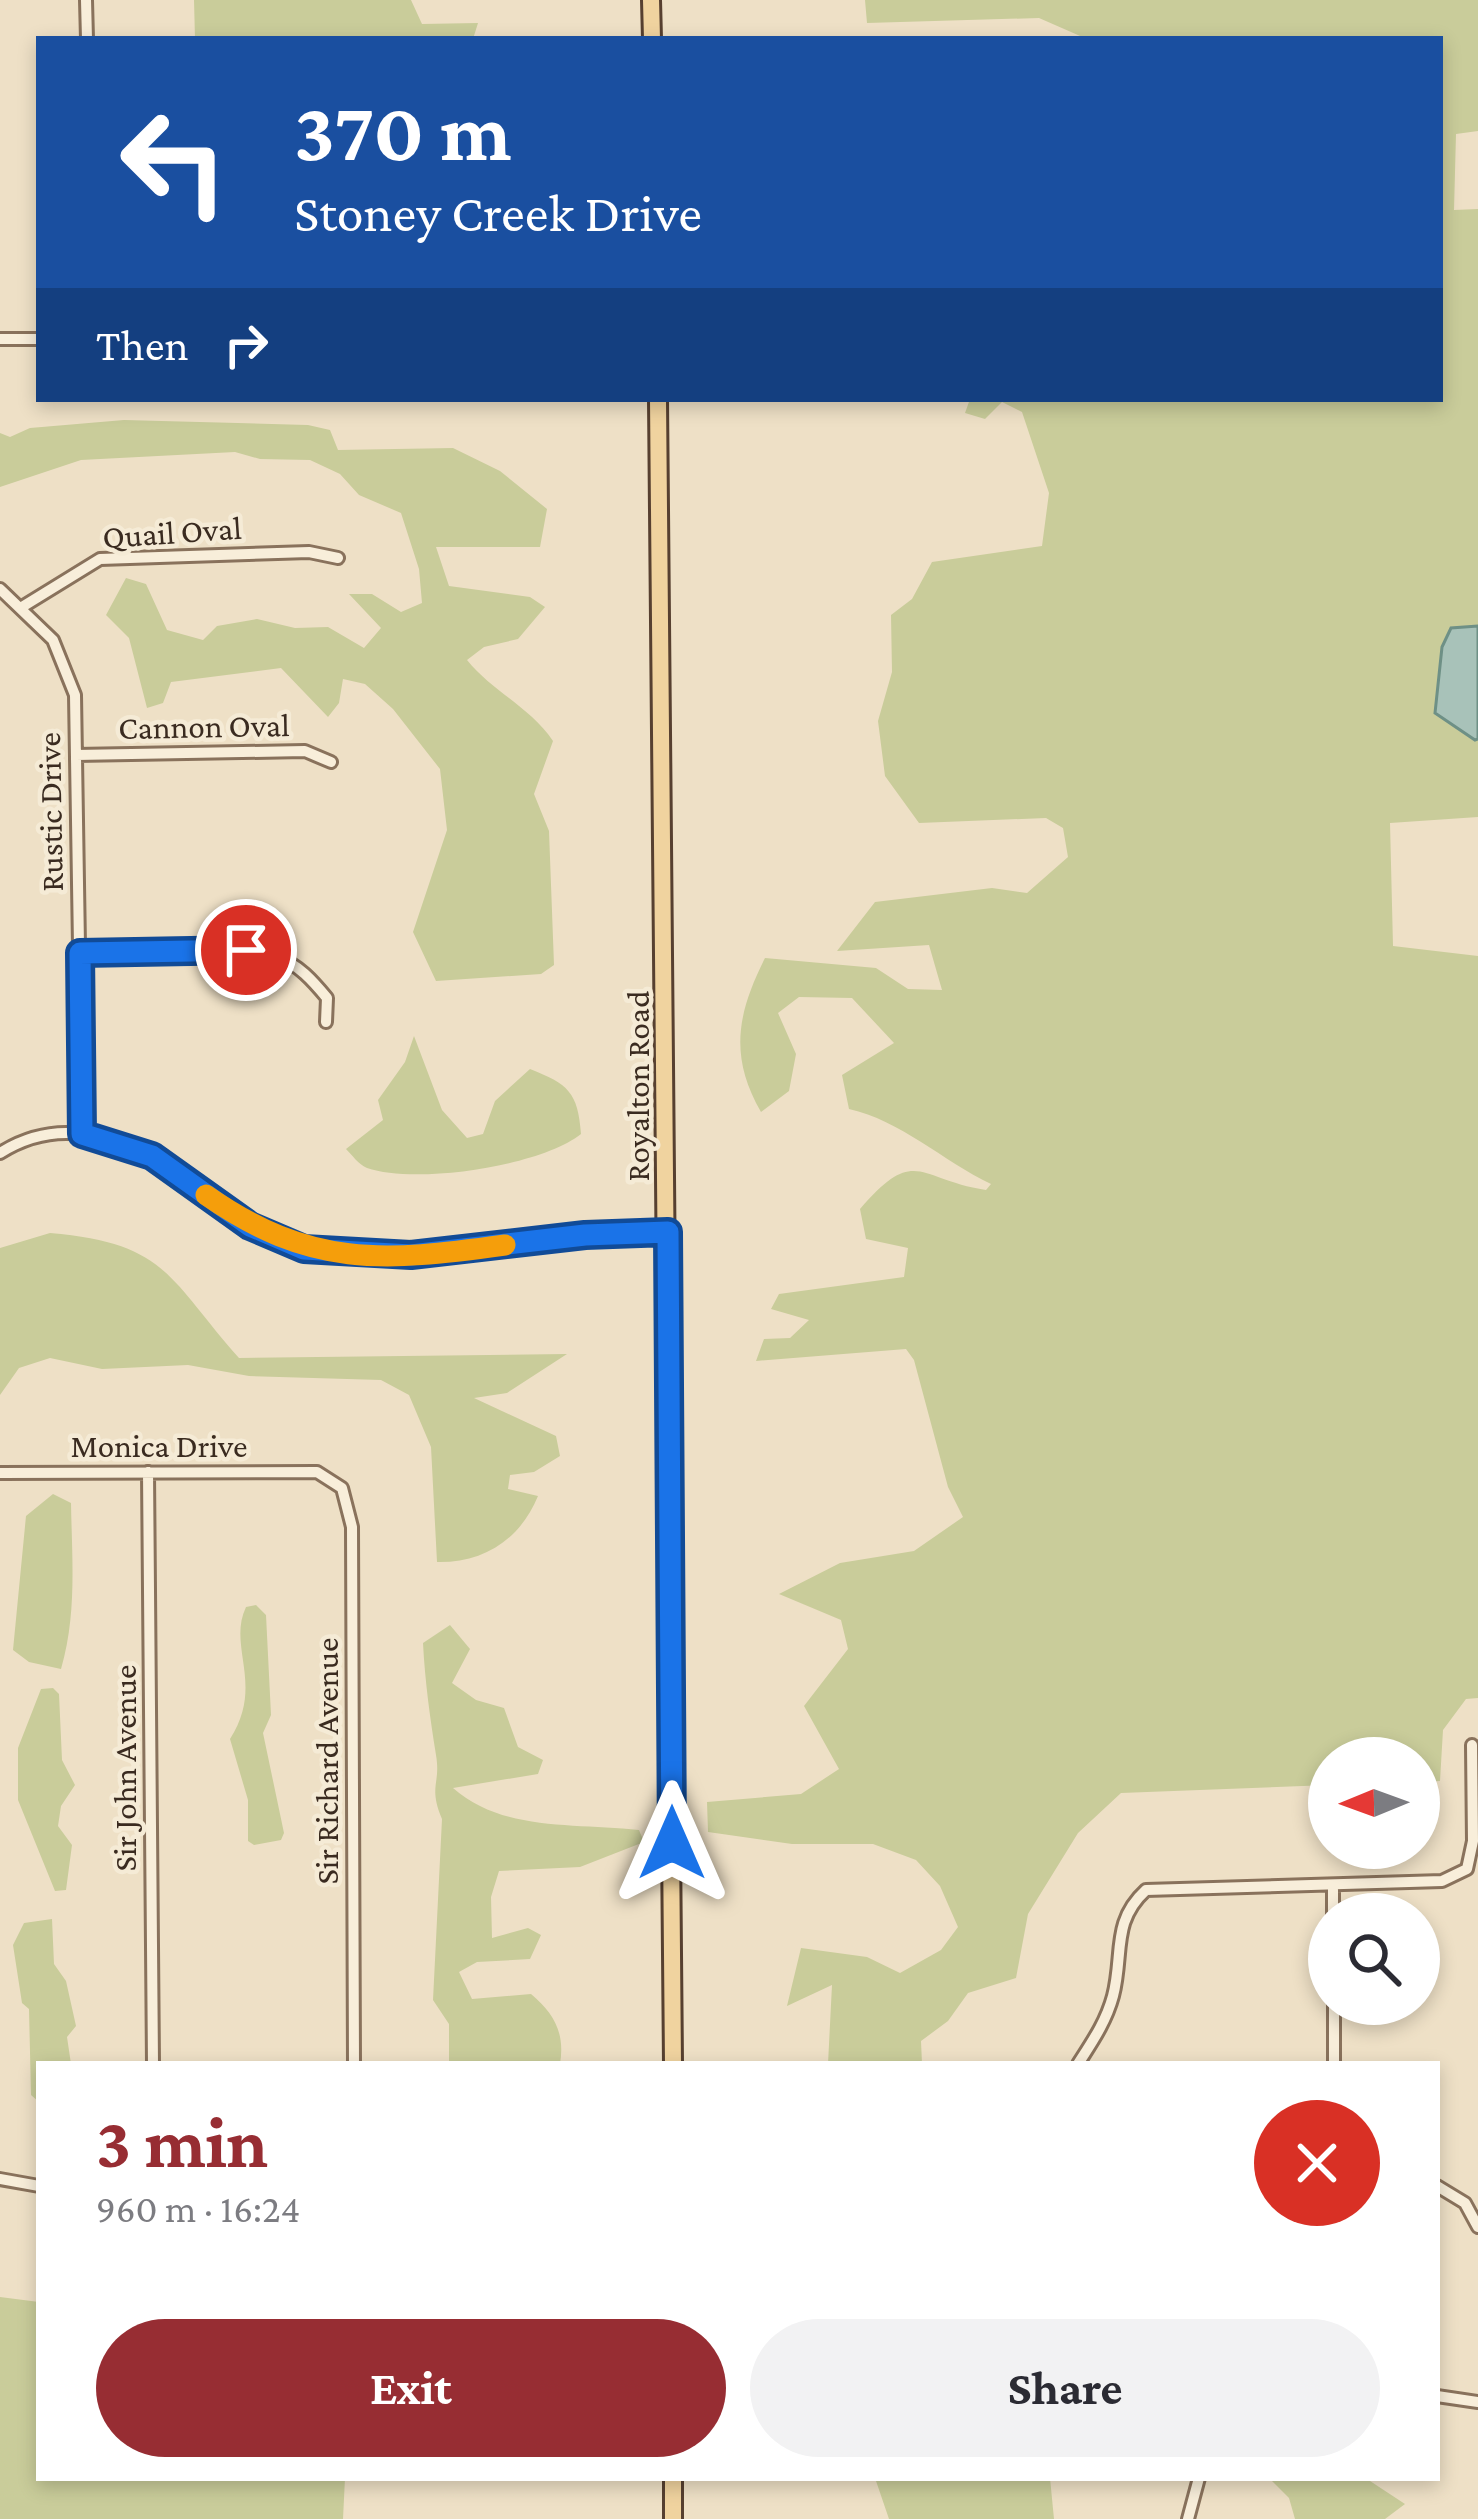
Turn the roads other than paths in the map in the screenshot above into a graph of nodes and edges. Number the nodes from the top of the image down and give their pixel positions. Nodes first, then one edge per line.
1 (86, 0) edge
2 (651, 0) edge
3 (87, 36) edge
4 (652, 36) edge
5 (0, 339) edge
6 (36, 339) edge
7 (658, 402) edge
8 (338, 558) dead end
9 (0, 589) edge
10 (22, 607) junction
11 (76, 755) junction
12 (331, 762) dead end
13 (80, 953) junction
14 (326, 1022) dead end
15 (82, 1134) junction
16 (0, 1154) edge
17 (668, 1232) junction
18 (148, 1472) junction
19 (317, 1472) joint
20 (0, 1473) edge
21 (1472, 1745) dead end
22 (1333, 1885) junction
23 (1333, 1893) edge
24 (1334, 2025) edge
25 (153, 2061) edge
26 (354, 2061) edge
27 (673, 2061) edge
28 (1080, 2061) edge
29 (1334, 2061) edge
30 (0, 2179) edge
31 (36, 2185) edge
32 (1440, 2188) edge
33 (1478, 2228) edge
34 (1440, 2396) edge
35 (1478, 2402) edge
36 (673, 2481) edge
37 (1198, 2481) edge
38 (673, 2519) edge
39 (1187, 2519) edge

1 - 3 street
2 - 4 main road
5 - 6 street
7 - 17 main road, Royalton Road
8 - 10 street, Quail Oval
9 - 10 street, Rustic Drive
10 - 11 street, Rustic Drive
11 - 12 street, Cannon Oval
11 - 13 street, Rustic Drive
13 - 14 street
13 - 15 street, Rustic Drive
15 - 16 street
15 - 17 street
17 - 27 main road, Royalton Road
18 - 19 street, Monica Drive
18 - 20 street, Monica Drive
18 - 25 street, Sir John Avenue
19 - 26 street, Sir Richard Avenue
21 - 22 street
22 - 23 street
22 - 28 street
24 - 29 street
30 - 31 street
32 - 33 street
34 - 35 street
36 - 38 main road
37 - 39 street

